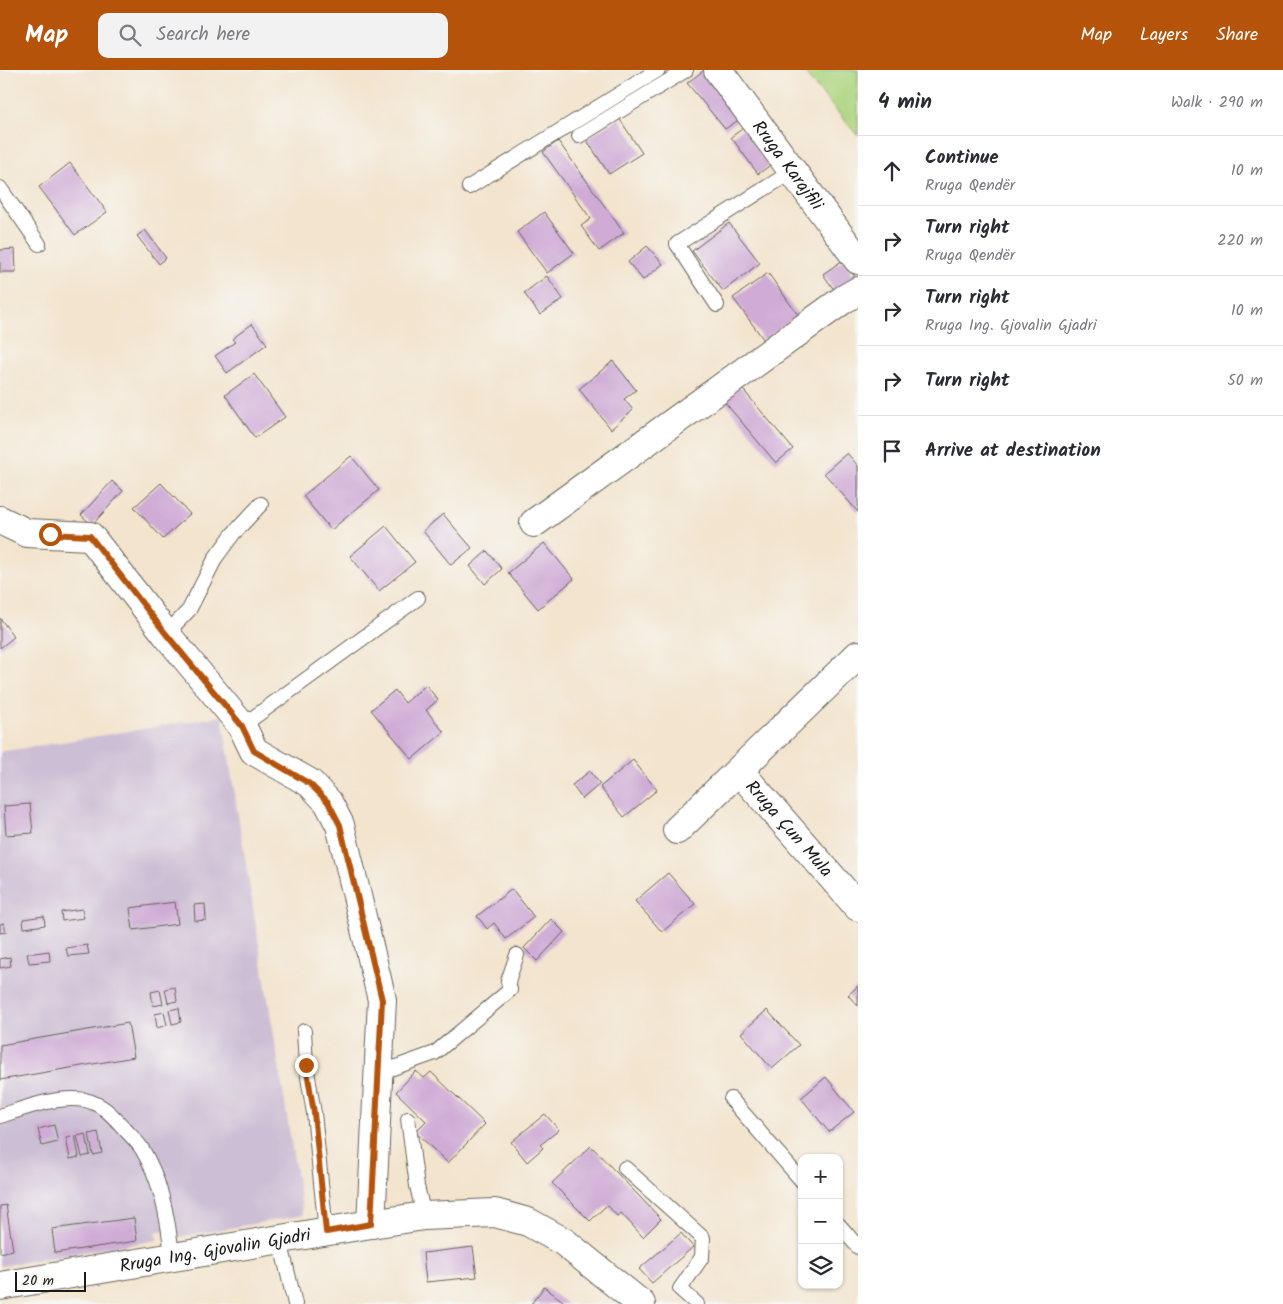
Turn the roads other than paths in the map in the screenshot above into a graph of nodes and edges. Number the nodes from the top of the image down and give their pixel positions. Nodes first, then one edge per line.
1 (658, 70) edge
2 (686, 70) edge
3 (718, 70) edge
4 (579, 136) dead end
5 (791, 170) junction
6 (469, 187) dead end
7 (0, 188) edge
8 (39, 244) dead end
9 (858, 260) edge
10 (858, 291) edge
11 (717, 305) dead end
12 (261, 504) dead end
13 (0, 520) edge
14 (534, 523) dead end
15 (418, 598) dead end
16 (166, 634) junction
17 (858, 655) edge
18 (242, 726) junction
19 (740, 772) junction
20 (677, 830) dead end
21 (858, 907) edge
22 (516, 954) dead end
23 (304, 1031) dead end
24 (379, 1073) junction
25 (731, 1099) dead end
26 (0, 1116) edge
27 (408, 1119) dead end
28 (625, 1168) dead end
29 (798, 1176) edge
30 (424, 1216) junction
31 (371, 1224) junction
32 (843, 1230) edge
33 (326, 1232) junction
34 (280, 1240) junction
35 (858, 1247) edge
36 (172, 1258) junction
37 (0, 1286) edge
38 (295, 1304) edge
39 (640, 1304) edge
40 (697, 1304) edge

1 - 6 lane
2 - 4 lane
3 - 5 street, Rruga Karajfili
5 - 9 street, Rruga Karajfili
5 - 11 lane
7 - 8 lane
10 - 14 street
12 - 16 lane
13 - 16 street
15 - 18 lane
16 - 18 street
17 - 19 street, Rruga Çun Mula
18 - 24 street
19 - 20 street, Rruga Çun Mula
19 - 21 street, Rruga Çun Mula
22 - 24 lane
23 - 33 lane
24 - 31 street
25 - 29 lane
26 - 36 lane
27 - 30 lane
28 - 40 lane
30 - 31 street, Rruga Ing. Gjovalin Gjadri
30 - 39 street, Rruga Ing. Gjovalin Gjadri
31 - 33 street, Rruga Ing. Gjovalin Gjadri
32 - 35 lane
33 - 34 street, Rruga Ing. Gjovalin Gjadri
34 - 36 street, Rruga Ing. Gjovalin Gjadri
34 - 38 lane
36 - 37 street, Rruga Ing. Gjovalin Gjadri

